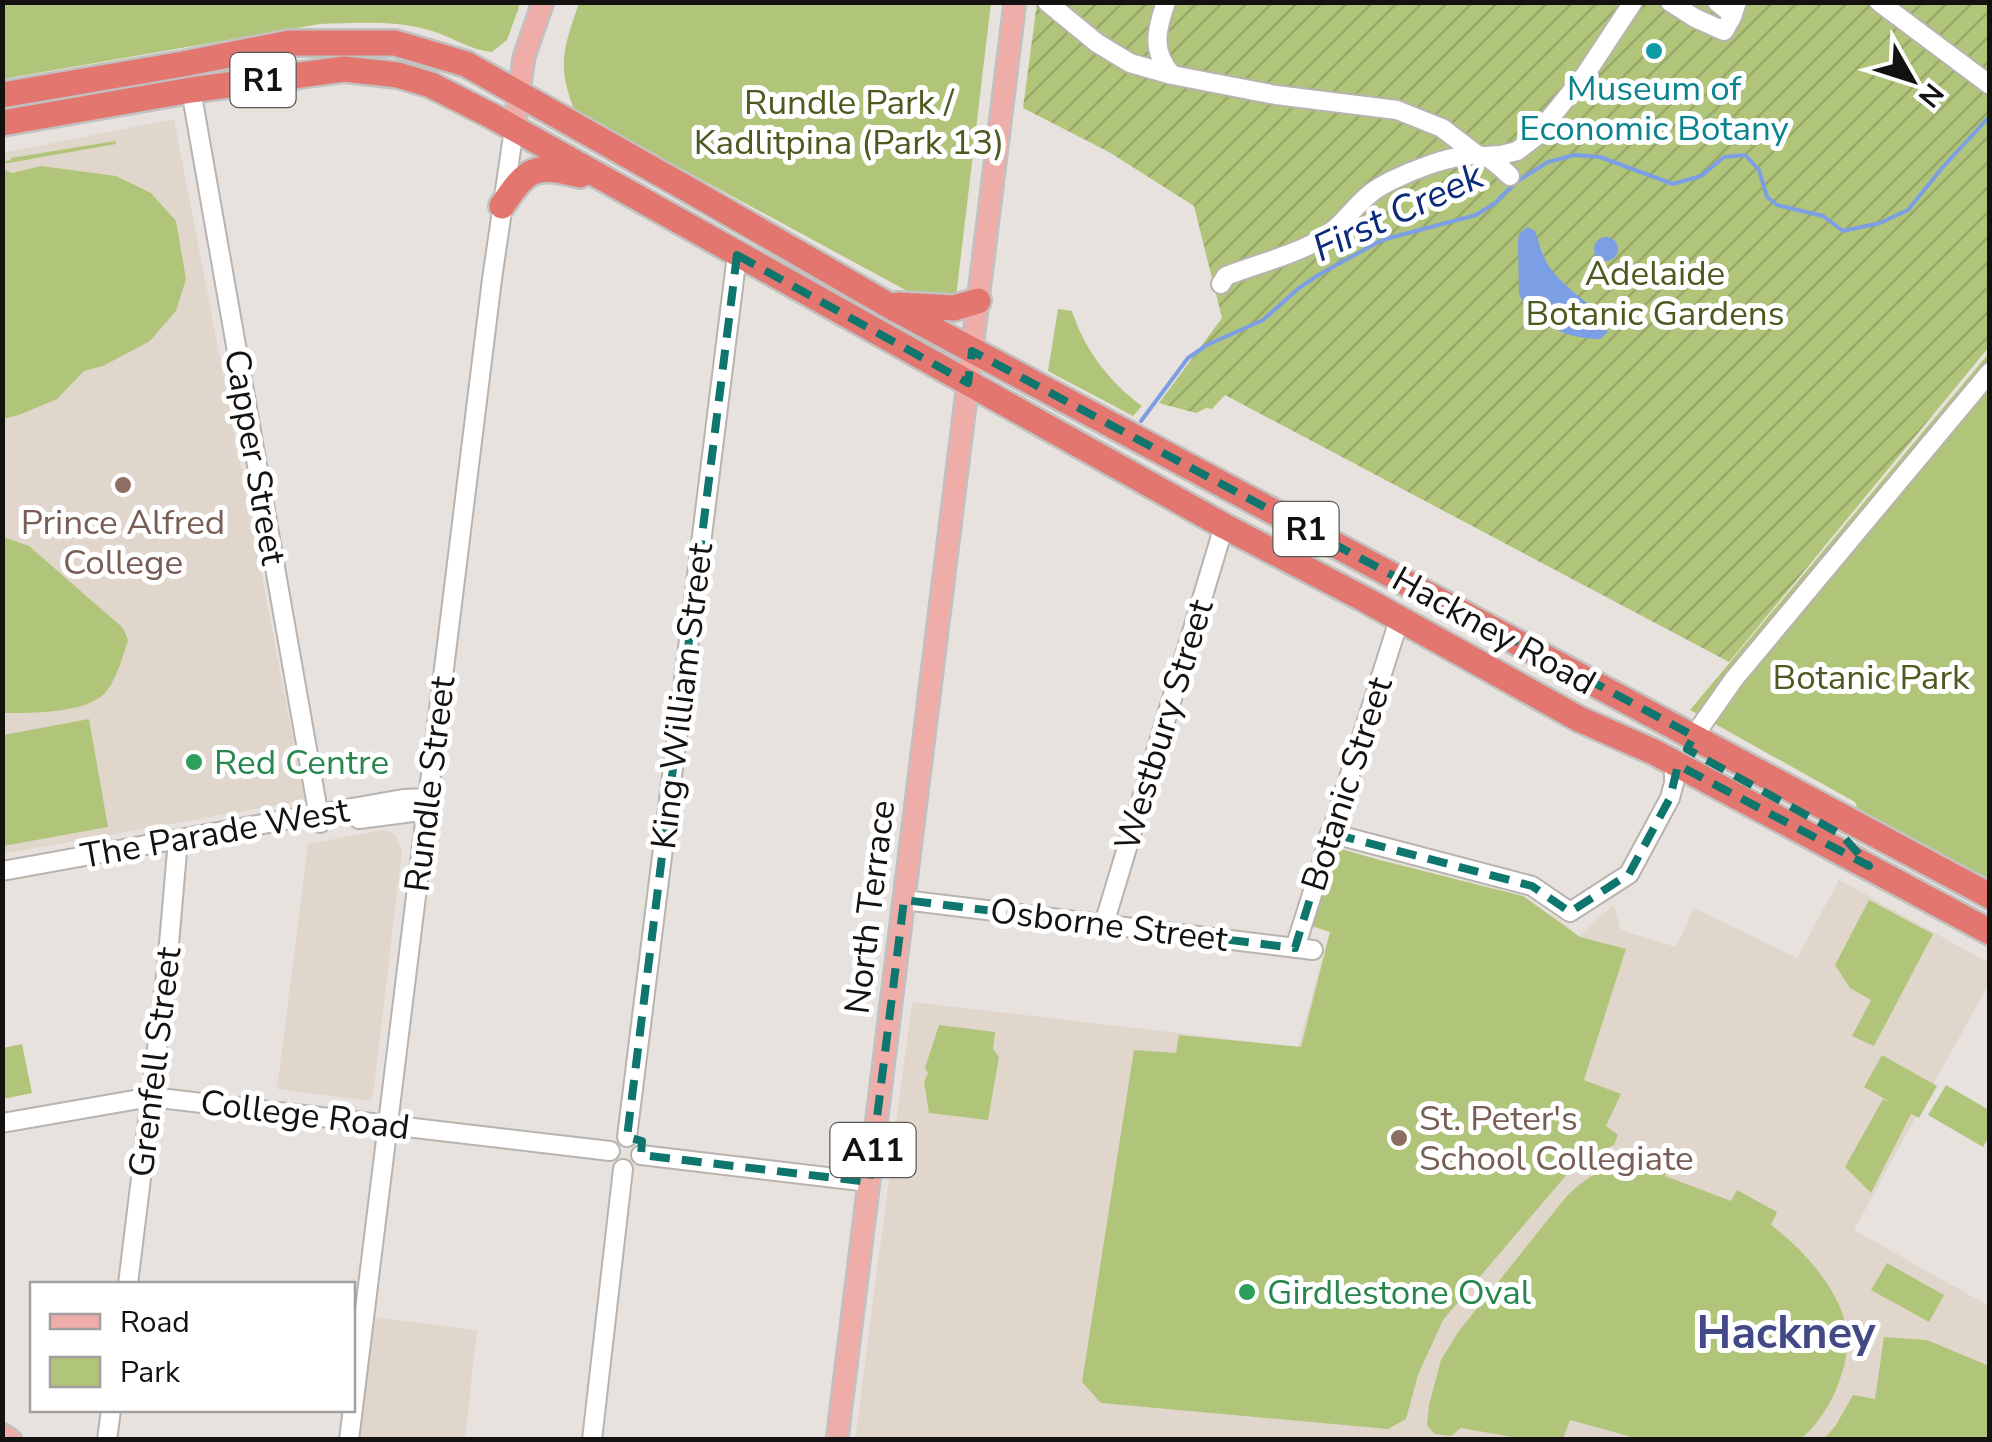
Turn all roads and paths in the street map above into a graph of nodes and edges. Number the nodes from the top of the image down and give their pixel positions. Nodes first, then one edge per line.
1 (543, 2) edge
2 (1015, 2) edge
3 (1048, 2) edge
4 (1166, 2) edge
5 (1633, 2) edge
6 (1670, 2) edge
7 (1716, 2) edge
8 (1878, 2) edge
9 (1735, 9) edge
10 (1158, 34) junction
11 (183, 64) junction
12 (1138, 66) junction
13 (1172, 75) junction
14 (1990, 85) edge
15 (191, 90) junction
16 (519, 94) junction
17 (2, 95) edge
18 (2, 123) edge
19 (514, 128) junction
20 (1481, 155) junction
21 (1510, 176) dead end
22 (613, 185) junction
23 (502, 206) junction
24 (751, 227) junction
25 (737, 255) junction
26 (1221, 284) dead end
27 (978, 301) junction
28 (888, 305) junction
29 (972, 351) junction
30 (1990, 372) edge
31 (968, 383) junction
32 (1183, 464) junction
33 (1192, 508) junction
34 (1224, 526) junction
35 (1399, 620) junction
36 (1694, 736) junction
37 (1674, 764) junction
38 (1699, 776) junction
39 (1670, 798) junction
40 (428, 804) junction
41 (319, 818) junction
42 (1330, 833) junction
43 (178, 844) junction
44 (1869, 866) junction
45 (2, 871) edge
46 (2, 880) edge
47 (1990, 896) edge
48 (904, 900) junction
49 (1104, 924) junction
50 (1990, 932) edge
51 (1304, 949) joint
52 (151, 1097) junction
53 (2, 1123) edge
54 (389, 1124) junction
55 (627, 1137) junction
56 (610, 1151) junction
57 (641, 1156) junction
58 (623, 1168) junction
59 (869, 1182) junction
60 (128, 1282) edge
61 (355, 1393) edge
62 (111, 1412) edge
63 (353, 1412) edge
64 (2, 1434) edge
65 (11, 1440) edge
66 (107, 1440) edge
67 (349, 1440) edge
68 (592, 1440) edge
69 (837, 1440) edge

1 - 16 main road
2 - 27 main road
3 - 12 street
4 - 10 street
5 - 20 street
6 - 9 street
7 - 9 street
8 - 14 street
10 - 12 street
10 - 13 street
11 - 15 highway
11 - 16 highway, R1
11 - 17 highway, R1
12 - 13 street
13 - 20 street
15 - 18 highway, R1
15 - 19 highway, R1
15 - 41 street, Capper Street
16 - 19 main road
16 - 24 highway, R1
19 - 22 highway, R1
19 - 23 street, Rundle Street
20 - 21 street
20 - 26 street
22 - 23 highway
22 - 25 highway, R1
23 - 40 street, Rundle Street
24 - 25 highway
24 - 28 highway, R1
25 - 31 highway, R1
25 - 55 street, King William Street
27 - 28 highway
27 - 29 main road
28 - 29 highway, R1
29 - 31 main road, A11
29 - 32 highway, Hackney Road / R1
30 - 36 street
31 - 33 highway, Hackney Road / R1
31 - 48 main road, North Terrace / A11
32 - 33 highway
32 - 36 highway, Hackney Road / R1
33 - 34 highway, Hackney Road / R1
34 - 35 highway, Hackney Road / R1
34 - 49 street, Westbury Street
35 - 37 highway, Hackney Road / R1
35 - 42 street, Botanic Street
36 - 44 highway
36 - 47 highway, Hackney Road / R1
37 - 38 highway, Hackney Road / R1
37 - 39 street
38 - 39 street
38 - 44 highway, Hackney Road / R1
39 - 42 street
40 - 41 street, The Parade West
40 - 54 street, Rundle Street
41 - 43 street, The Parade West
42 - 51 street, Botanic Street
43 - 45 street, The Parade West
43 - 46 street, The Parade West
43 - 52 street, Grenfell Street
44 - 50 highway, Hackney Road / R1
48 - 49 street, Osborne Street
48 - 59 main road, North Terrace / A11
49 - 51 street, Osborne Street
52 - 53 street, College Road
52 - 54 street, College Road
52 - 60 street, Grenfell Street
54 - 56 street, College Road
54 - 61 street, Rundle Street
55 - 56 street
55 - 57 street
56 - 58 street
57 - 58 street
57 - 59 street
58 - 68 street
59 - 69 main road, North Terrace / A11
62 - 66 street
63 - 67 street, Rundle Street
64 - 65 main road

